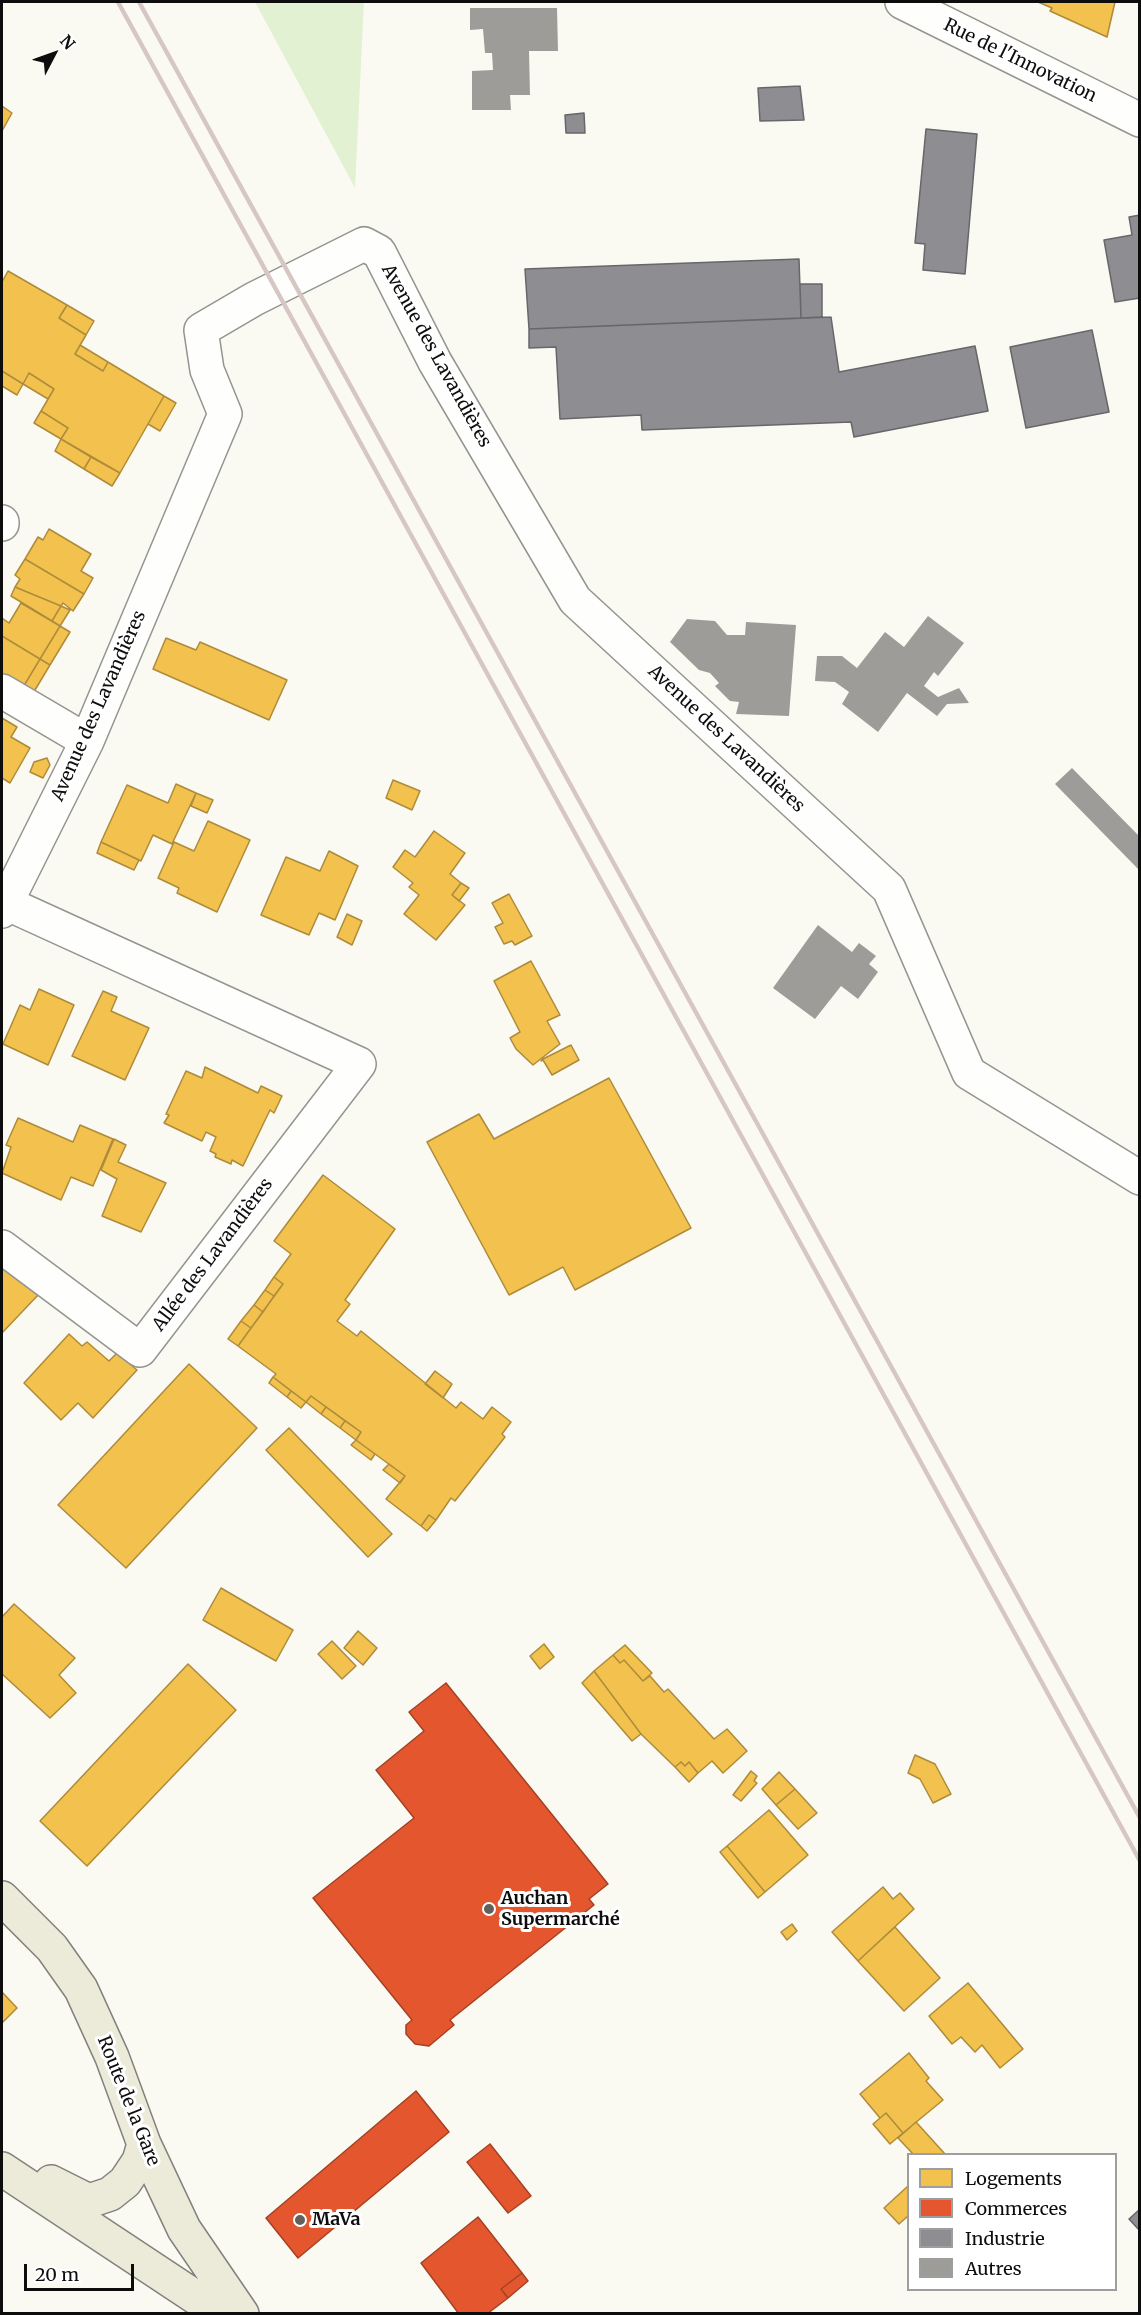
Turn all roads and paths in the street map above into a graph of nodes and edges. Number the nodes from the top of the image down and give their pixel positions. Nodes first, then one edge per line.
1 (902, 2) edge
2 (1140, 120) edge
3 (2, 691) edge
4 (87, 741) junction
5 (4, 907) edge
6 (1140, 1178) edge
7 (2, 1247) edge
8 (2, 1898) edge
9 (144, 2145) junction
10 (2, 2151) edge
11 (2, 2169) edge
12 (221, 2313) edge
13 (242, 2313) edge

1 - 2 street, Rue de l'Innovation
3 - 4 street
4 - 5 street, Avenue des Lavandières
4 - 6 street, Avenue des Lavandières
5 - 7 street, Allée des Lavandières
8 - 9 main road, Route de la Gare
9 - 10 main road
9 - 13 main road, Route de la Gare
11 - 12 main road

